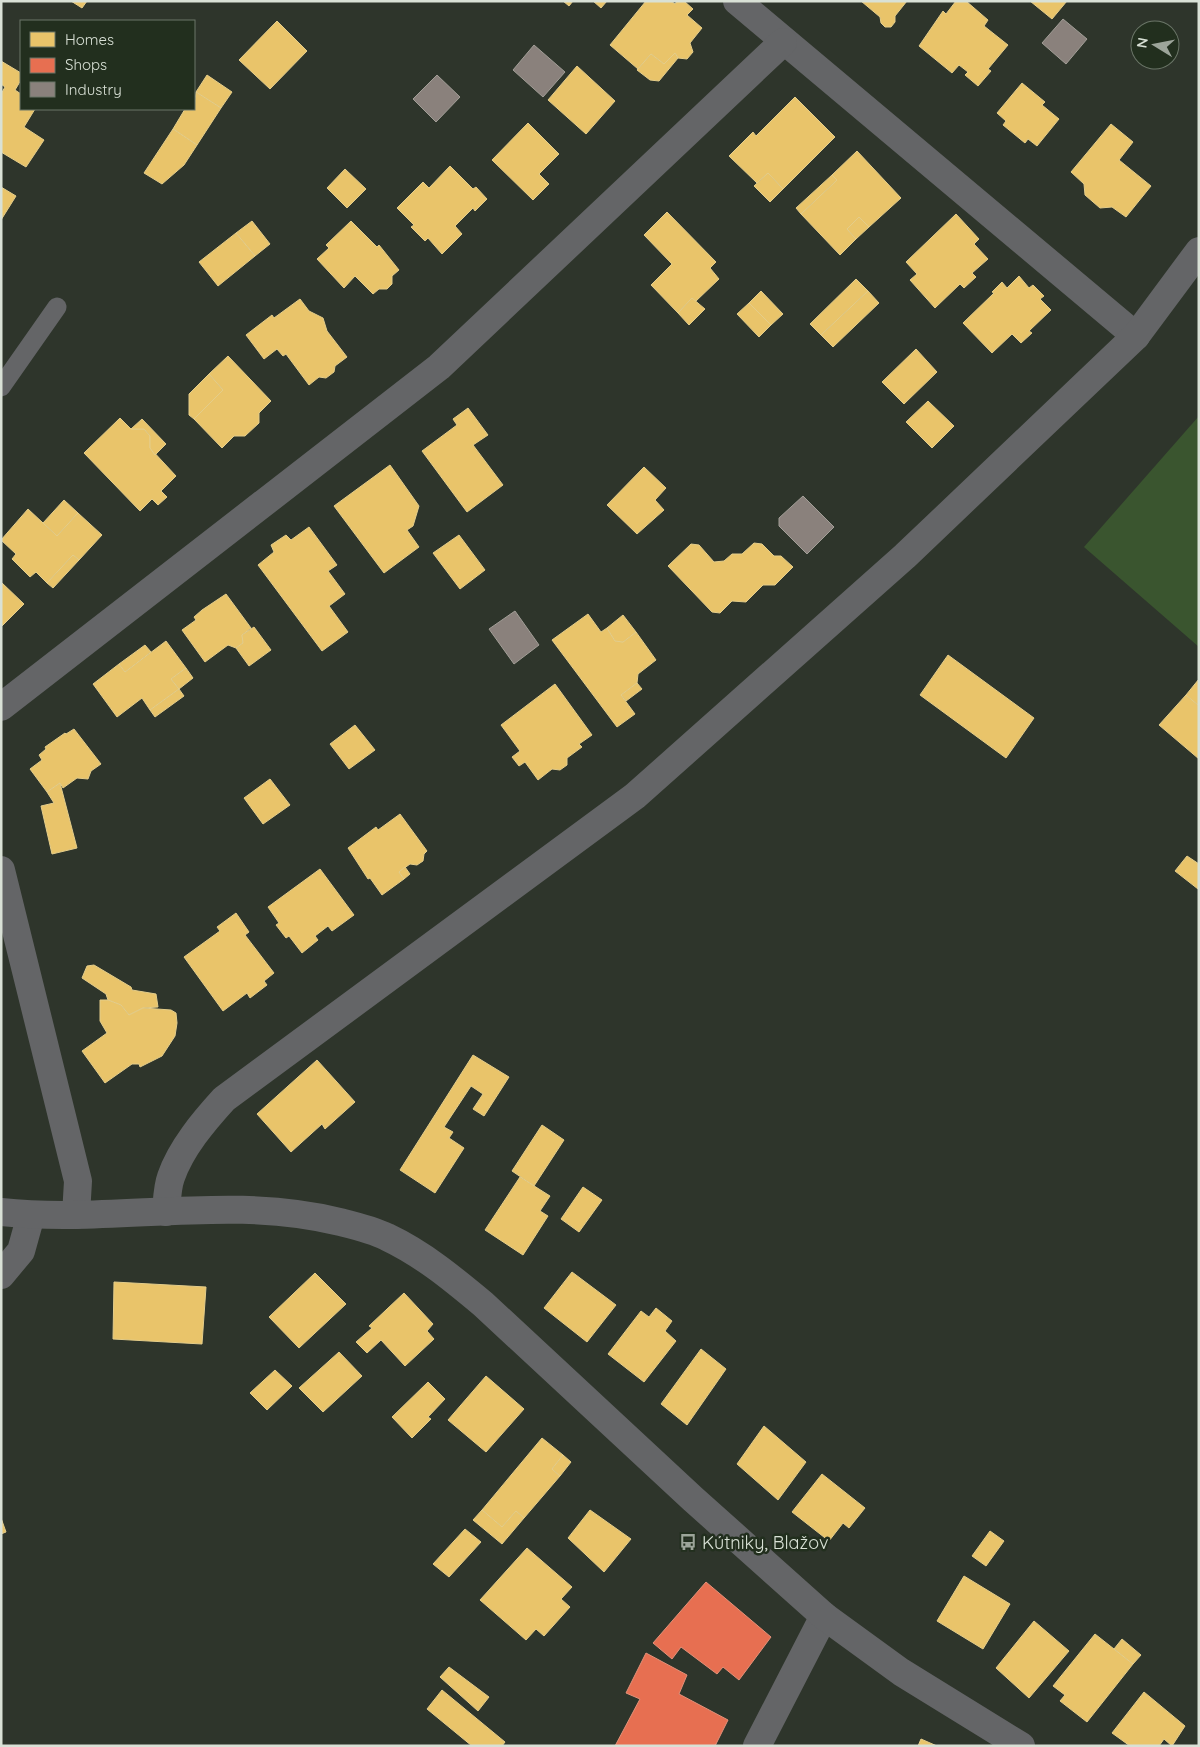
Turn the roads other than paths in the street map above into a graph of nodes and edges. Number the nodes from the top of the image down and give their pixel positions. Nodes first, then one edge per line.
1 (737, 1) edge
2 (783, 42) junction
3 (1199, 251) edge
4 (57, 308) dead end
5 (1136, 336) junction
6 (1, 387) edge
7 (1, 707) edge
8 (1, 870) edge
9 (1, 1212) edge
10 (166, 1212) junction
11 (31, 1215) junction
12 (76, 1215) junction
13 (1, 1275) edge
14 (824, 1616) junction
15 (757, 1746) edge
16 (1021, 1746) edge

1 - 2 street
2 - 5 street
2 - 7 street
3 - 5 street
4 - 6 lane
5 - 10 street
8 - 12 street
9 - 11 street
10 - 12 street
10 - 14 street
11 - 12 street
11 - 13 street
14 - 15 street
14 - 16 street

